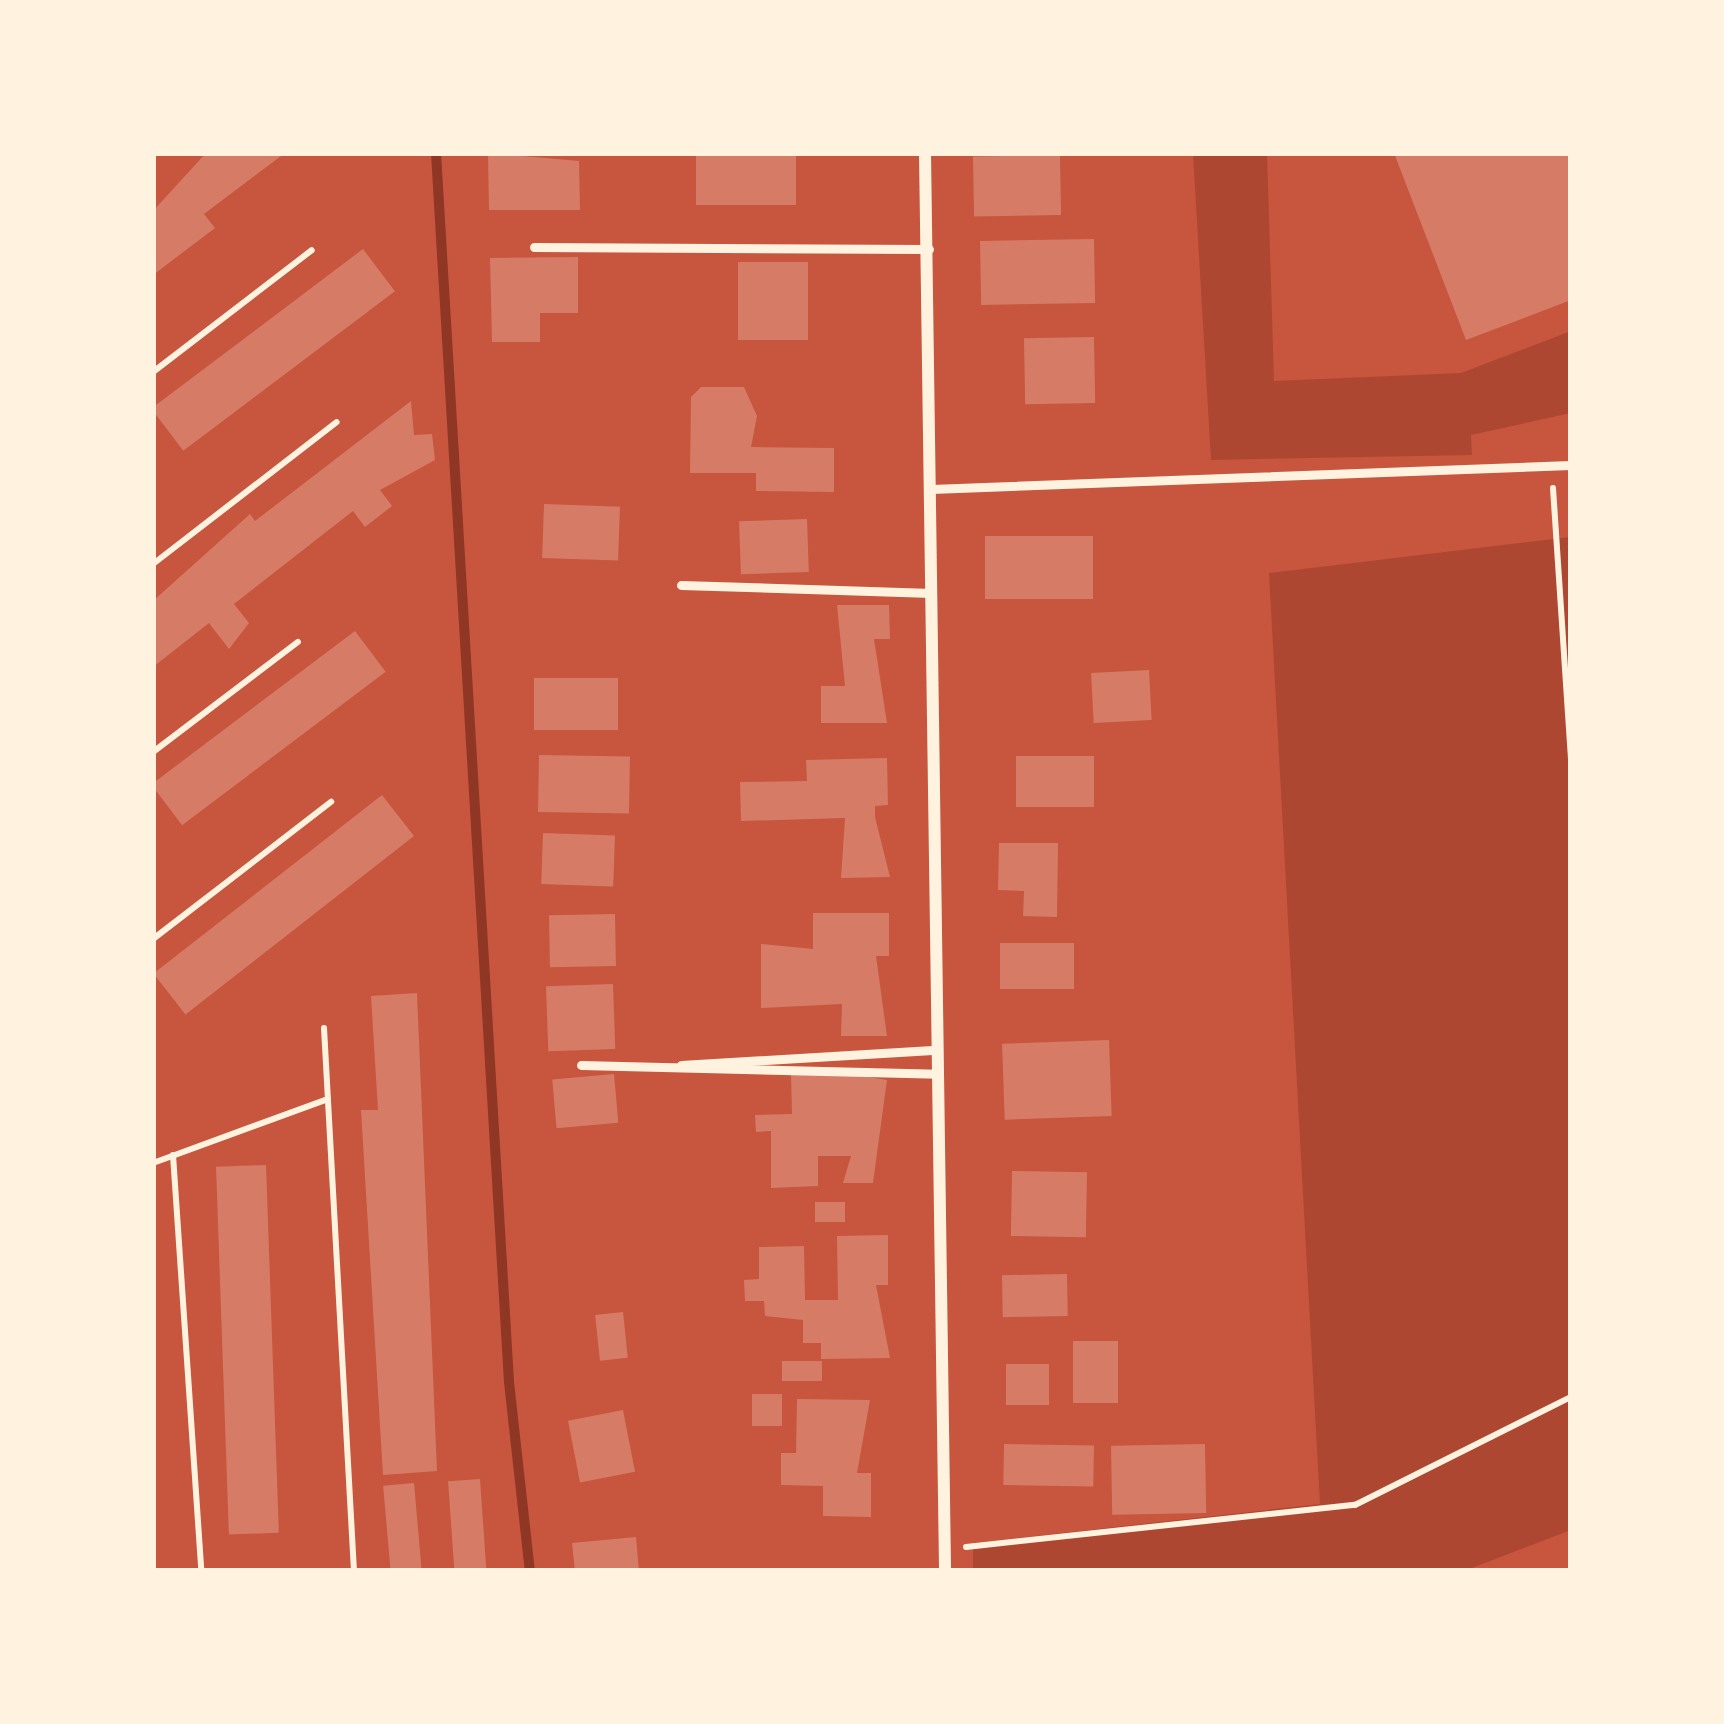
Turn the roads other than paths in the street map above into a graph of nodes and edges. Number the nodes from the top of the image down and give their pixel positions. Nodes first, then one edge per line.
1 (925, 153) edge
2 (534, 247) dead end
3 (929, 249) junction
4 (1571, 465) edge
5 (931, 489) junction
6 (681, 585) dead end
7 (932, 592) junction
8 (937, 1050) junction
9 (581, 1066) dead end
10 (681, 1066) junction
11 (938, 1074) junction
12 (945, 1571) edge

1 - 3 street
2 - 3 lane
3 - 5 street
4 - 5 lane
5 - 7 street
6 - 7 lane
7 - 8 street
8 - 10 lane
8 - 11 street
9 - 10 lane
10 - 11 lane
11 - 12 street

